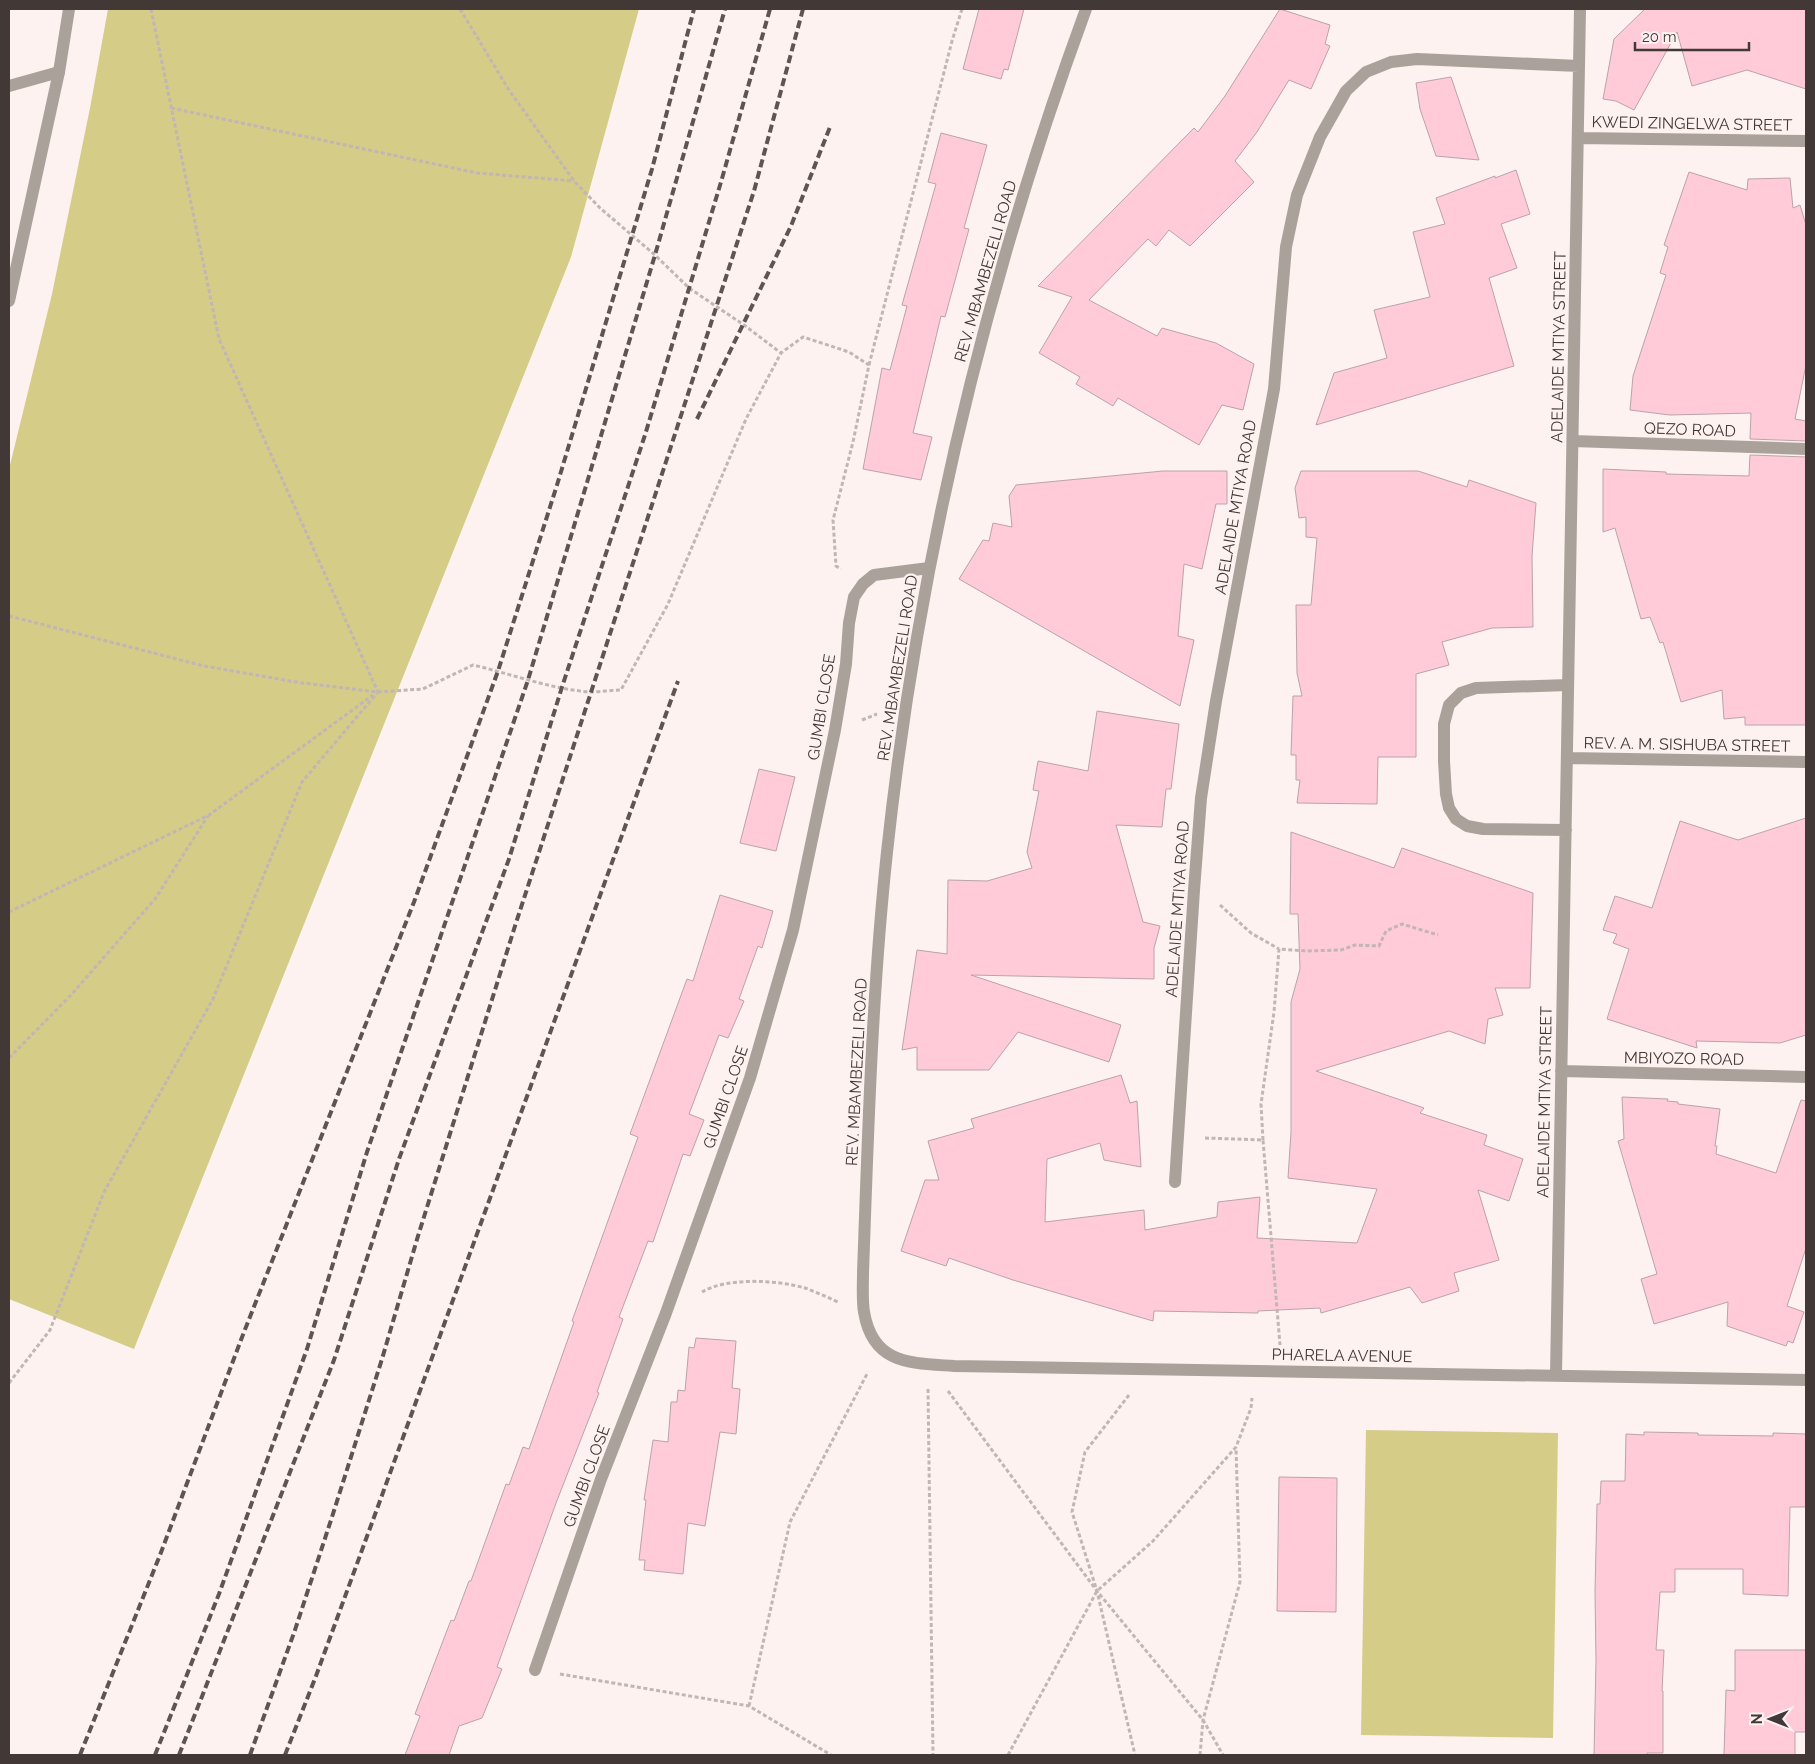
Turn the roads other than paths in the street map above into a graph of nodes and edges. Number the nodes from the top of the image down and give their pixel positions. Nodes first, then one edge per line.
1 (69, 9) edge
2 (1086, 9) edge
3 (1580, 9) edge
4 (1580, 66) junction
5 (59, 72) junction
6 (9, 86) edge
7 (1578, 138) junction
8 (1806, 141) edge
9 (9, 301) edge
10 (1572, 441) junction
11 (1806, 449) edge
12 (929, 568) junction
13 (1568, 685) junction
14 (1567, 758) junction
15 (1806, 762) edge
16 (1566, 830) junction
17 (1561, 1071) junction
18 (1806, 1077) edge
19 (1175, 1182) dead end
20 (880, 1350) joint
21 (1556, 1375) junction
22 (1806, 1380) edge
23 (535, 1670) road end

1 - 5 street
2 - 12 street, REV. MBAMBEZELI ROAD
3 - 4 street, ADELAIDE MTIYA STREET
4 - 7 street, ADELAIDE MTIYA STREET
4 - 19 street, ADELAIDE MTIYA ROAD
5 - 6 street
5 - 9 street
7 - 8 street, KWEDI ZINGELWA STREET
7 - 10 street, ADELAIDE MTIYA STREET
10 - 11 street, QEZO ROAD
10 - 13 street, ADELAIDE MTIYA STREET
12 - 20 street, REV. MBAMBEZELI ROAD
12 - 23 street, GUMBI CLOSE
13 - 14 street, ADELAIDE MTIYA STREET
13 - 16 street
14 - 15 street, REV. A. M. SISHUBA STREET
14 - 16 street, ADELAIDE MTIYA STREET
16 - 17 street, ADELAIDE MTIYA STREET
17 - 18 street, MBIYOZO ROAD
17 - 21 street, ADELAIDE MTIYA STREET
20 - 21 street, PHARELA AVENUE
21 - 22 street, PHARELA AVENUE

